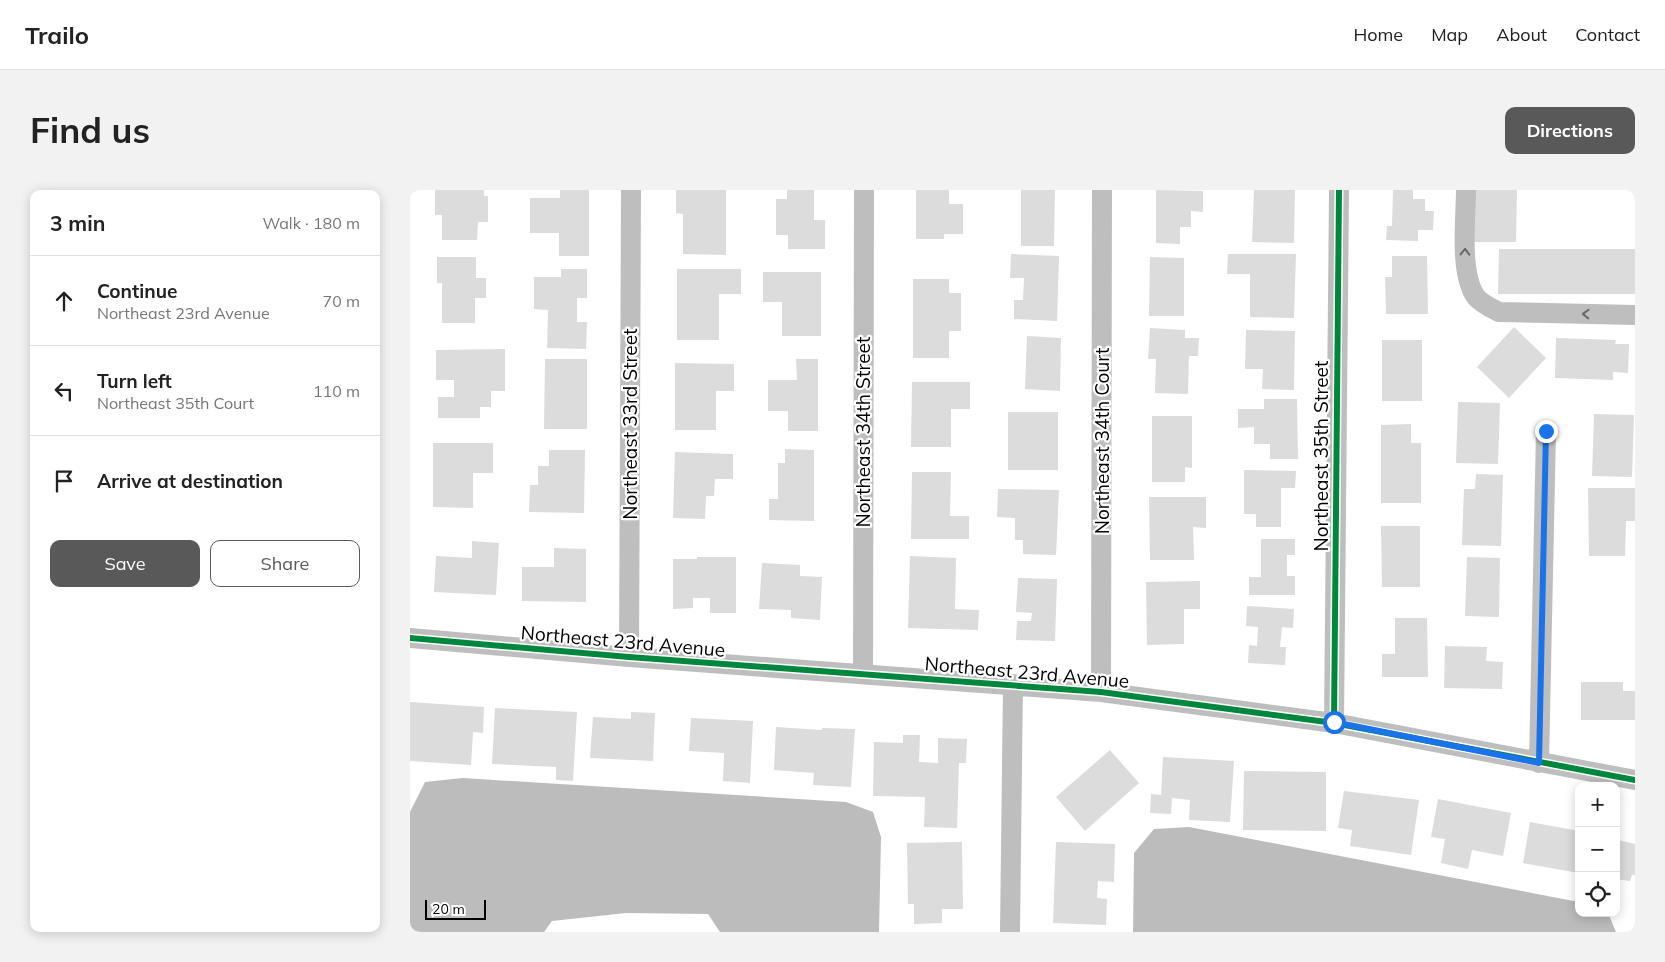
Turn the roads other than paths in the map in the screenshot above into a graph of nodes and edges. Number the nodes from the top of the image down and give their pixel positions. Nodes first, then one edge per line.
1 (631, 190) edge
2 (864, 190) edge
3 (1102, 190) edge
4 (1338, 190) edge
5 (1466, 190) edge
6 (1635, 316) edge
7 (1546, 431) dead end
8 (410, 638) edge
9 (629, 657) junction
10 (863, 674) junction
11 (1013, 684) junction
12 (1101, 692) junction
13 (1334, 722) junction
14 (1539, 763) junction
15 (1635, 780) edge
16 (1010, 932) edge

1 - 9 street, Northeast 33rd Street
2 - 10 street, Northeast 34th Street
3 - 12 street, Northeast 34th Court
4 - 13 street, Northeast 35th Street
6 -> 5 street
7 - 14 street
8 - 9 street, Northeast 23rd Avenue
9 - 10 street, Northeast 23rd Avenue
10 - 11 street, Northeast 23rd Avenue
11 - 12 street, Northeast 23rd Avenue
11 - 16 street
12 - 13 street, Northeast 23rd Avenue
13 - 14 street, Northeast 23rd Avenue
14 - 15 street, Northeast 23rd Avenue

